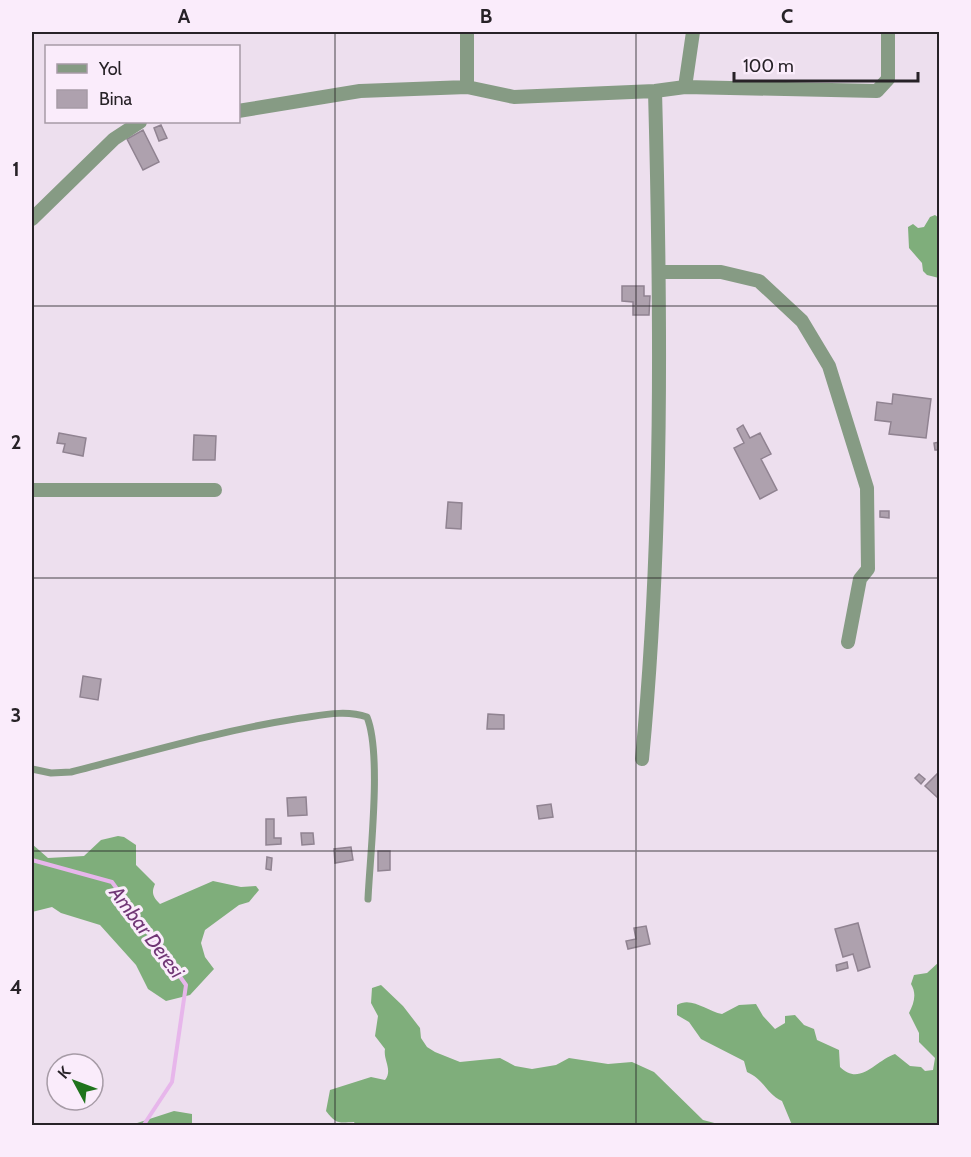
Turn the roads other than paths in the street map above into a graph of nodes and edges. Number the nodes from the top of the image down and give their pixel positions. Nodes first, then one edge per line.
1 (467, 32) edge
2 (693, 32) edge
3 (888, 32) edge
4 (467, 87) junction
5 (685, 87) junction
6 (655, 91) junction
7 (240, 111) edge
8 (138, 123) edge
9 (32, 219) edge
10 (660, 272) junction
11 (32, 490) edge
12 (215, 490) dead end
13 (848, 642) dead end
14 (642, 759) dead end
15 (32, 769) edge
16 (368, 899) dead end

1 - 4 street
2 - 5 street
3 - 5 street
4 - 6 street
4 - 7 street
5 - 6 street
6 - 10 street
8 - 9 street
10 - 13 street
10 - 14 street
11 - 12 street
15 - 16 lane

